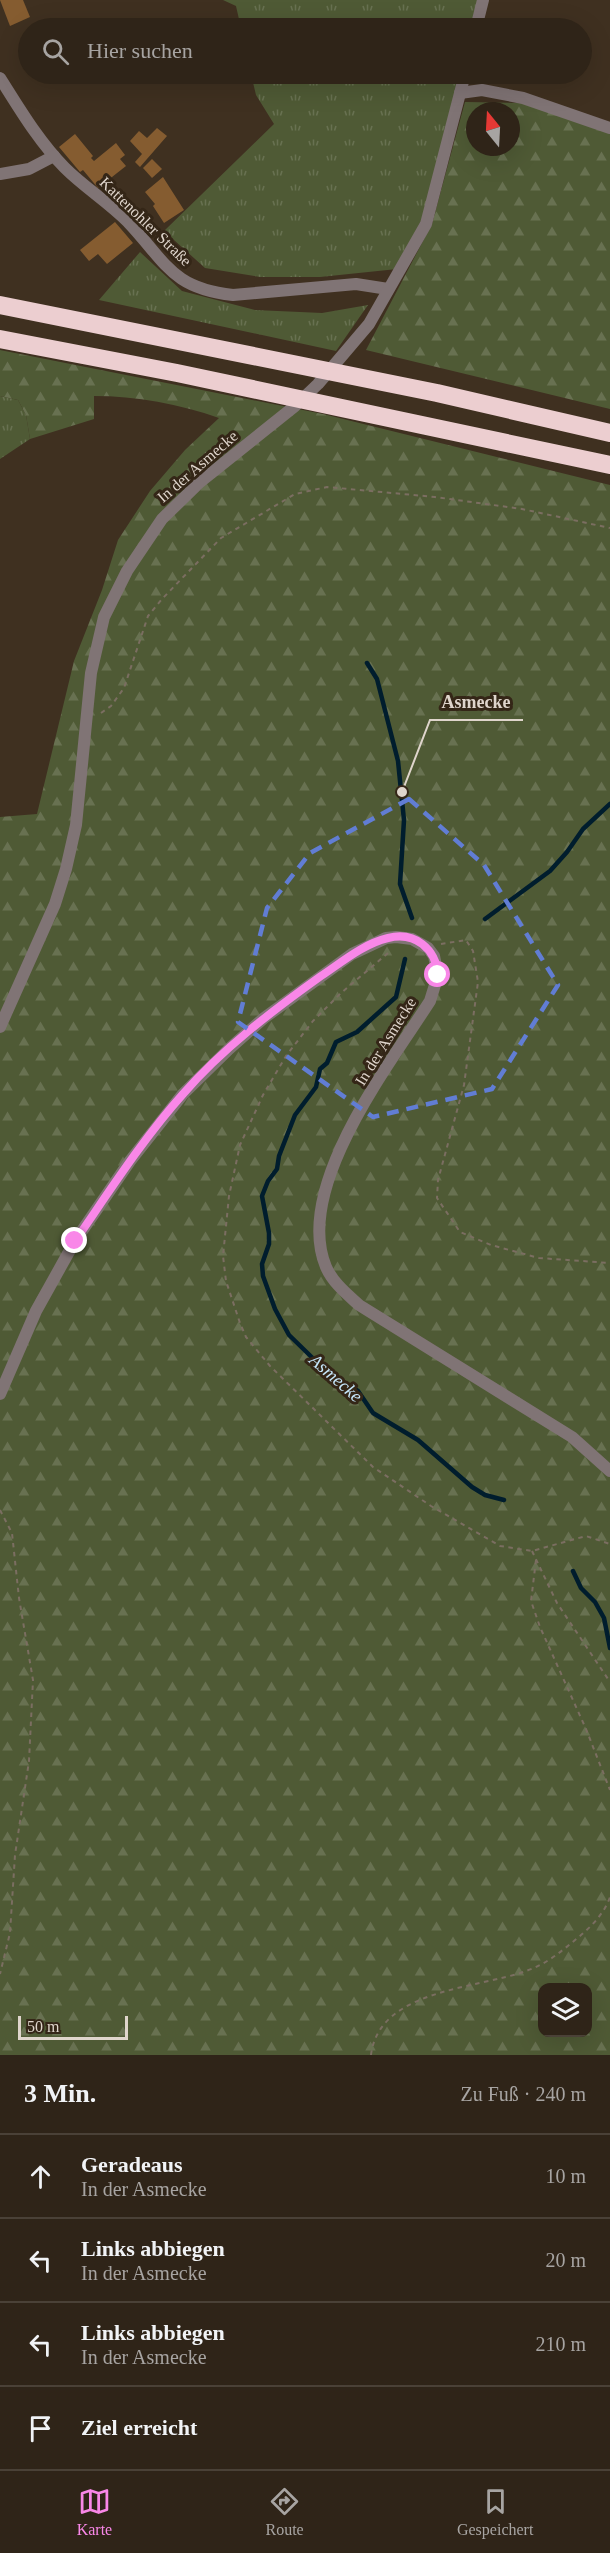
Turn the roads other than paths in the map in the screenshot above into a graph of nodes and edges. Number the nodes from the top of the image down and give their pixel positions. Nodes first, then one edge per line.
1 (483, 0) edge
2 (478, 18) edge
3 (0, 78) edge
4 (462, 84) edge
5 (460, 93) junction
6 (610, 128) edge
7 (54, 156) junction
8 (0, 174) edge
9 (388, 289) junction
10 (0, 305) edge
11 (0, 339) edge
12 (610, 432) edge
13 (610, 465) edge
14 (0, 1027) edge
15 (0, 1394) edge
16 (610, 1471) edge

1 - 2 street
3 - 7 street, Kattenohler Straße
4 - 5 street, In der Asmecke
5 - 6 street
5 - 9 street, In der Asmecke
7 - 8 street
7 - 9 street, Kattenohler Straße
9 - 14 street, In der Asmecke
10 - 12 highway
11 - 13 highway
15 - 16 street, In der Asmecke

